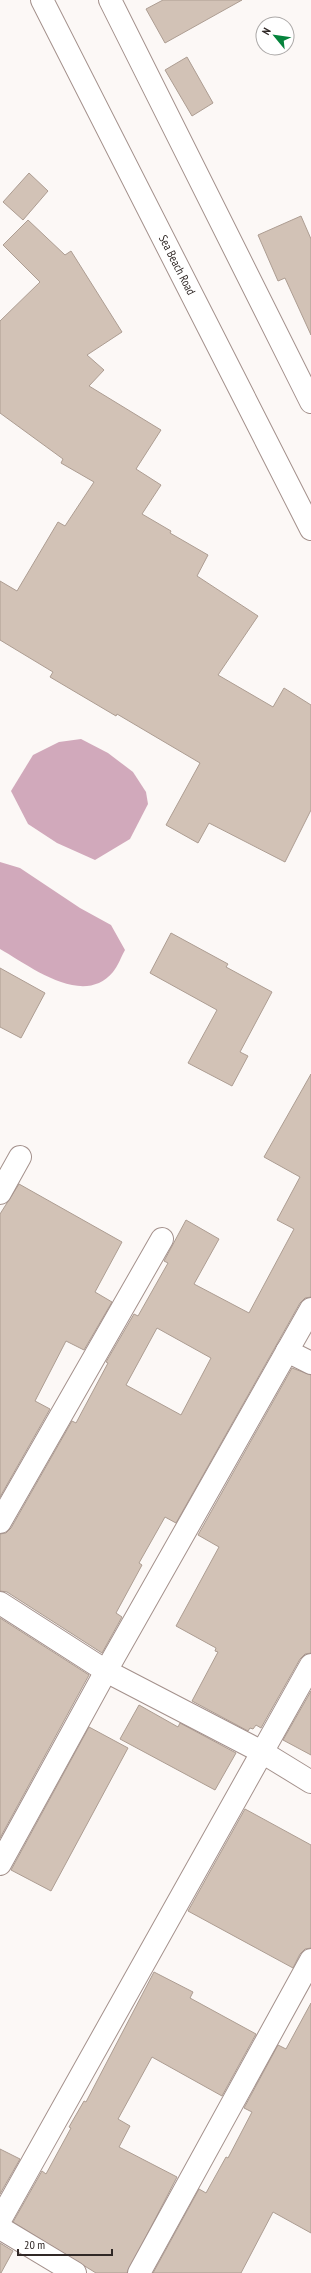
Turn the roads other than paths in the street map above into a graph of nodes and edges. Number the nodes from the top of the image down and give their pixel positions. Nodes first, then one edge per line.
1 (42, 0) edge
2 (110, 0) edge
3 (311, 402) edge
4 (311, 529) edge
5 (20, 1157) dead end
6 (0, 1193) edge
7 (162, 1239) dead end
8 (311, 1309) edge
9 (287, 1352) junction
10 (311, 1363) edge
11 (0, 1522) edge
12 (0, 1604) edge
13 (311, 1664) edge
14 (106, 1671) junction
15 (262, 1752) junction
16 (311, 1782) edge
17 (0, 1864) edge
18 (311, 1960) edge
19 (0, 2220) edge
20 (0, 2228) edge
21 (75, 2273) edge
22 (139, 2273) edge

1 - 4 street, Sea Beach Road
2 - 3 street
5 - 6 street
7 - 11 street
8 - 9 street
9 - 10 street
9 - 14 street
12 - 14 street
13 - 15 street
14 - 15 street
14 - 17 street
15 - 16 street
15 - 19 street
18 - 22 street
20 - 21 street

